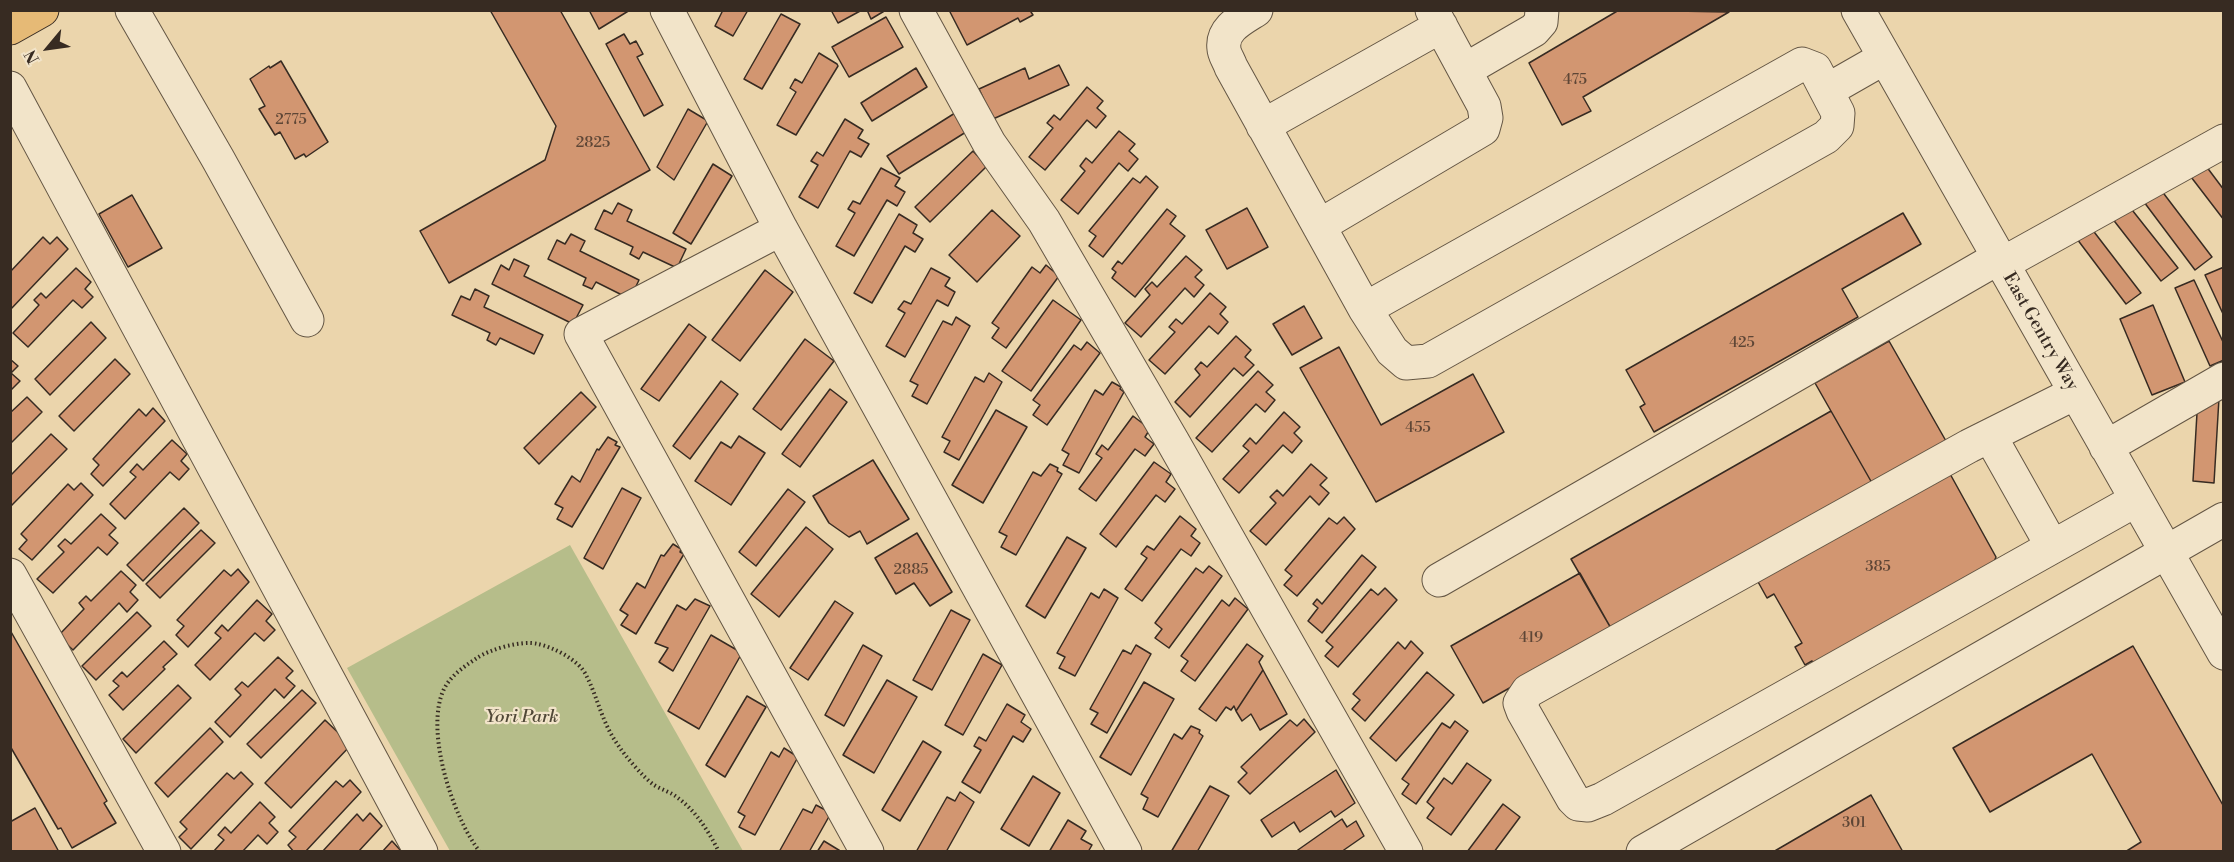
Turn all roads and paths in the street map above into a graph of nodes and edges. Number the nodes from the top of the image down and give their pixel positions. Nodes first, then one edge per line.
1 (42, 10) edge
2 (132, 10) edge
3 (667, 10) edge
4 (916, 10) edge
5 (1256, 10) edge
6 (1542, 10) edge
7 (1858, 10) edge
8 (1436, 18) edge
9 (10, 28) edge
10 (1884, 58) junction
11 (1465, 70) junction
12 (10, 88) edge
13 (1828, 90) junction
14 (1263, 126) junction
15 (2223, 141) edge
16 (1319, 226) junction
17 (781, 229) junction
18 (2000, 261) junction
19 (1365, 309) junction
20 (307, 320) dead end
21 (2223, 379) edge
22 (2075, 393) junction
23 (1990, 436) junction
24 (2106, 447) junction
25 (2136, 500) junction
26 (2223, 519) edge
27 (2052, 546) junction
28 (2165, 551) junction
29 (10, 575) edge
30 (1439, 579) dead end
31 (2223, 653) edge
32 (164, 852) edge
33 (421, 852) edge
34 (480, 852) edge
35 (719, 852) edge
36 (867, 852) edge
37 (1125, 852) edge
38 (1406, 852) edge
39 (1643, 852) edge

1 - 9 main road
2 - 20 street
3 - 17 street
4 - 38 street
5 - 14 street
6 - 11 street
7 - 10 street, East Gentry Way
8 - 11 street
8 - 14 street
10 - 13 street
10 - 18 street, East Gentry Way
11 - 16 street
12 - 33 street
13 - 19 street
13 - 19 street
14 - 16 street
15 - 18 street
16 - 19 street
17 - 36 street
17 - 37 street
18 - 22 street, East Gentry Way
18 - 30 street
21 - 24 street
22 - 23 street
22 - 24 street, East Gentry Way
23 - 27 street
23 - 27 street
24 - 25 street, East Gentry Way
25 - 27 street
25 - 28 street, East Gentry Way
26 - 28 street
28 - 31 street, East Gentry Way
28 - 39 street
29 - 32 street
34 - 35 path

